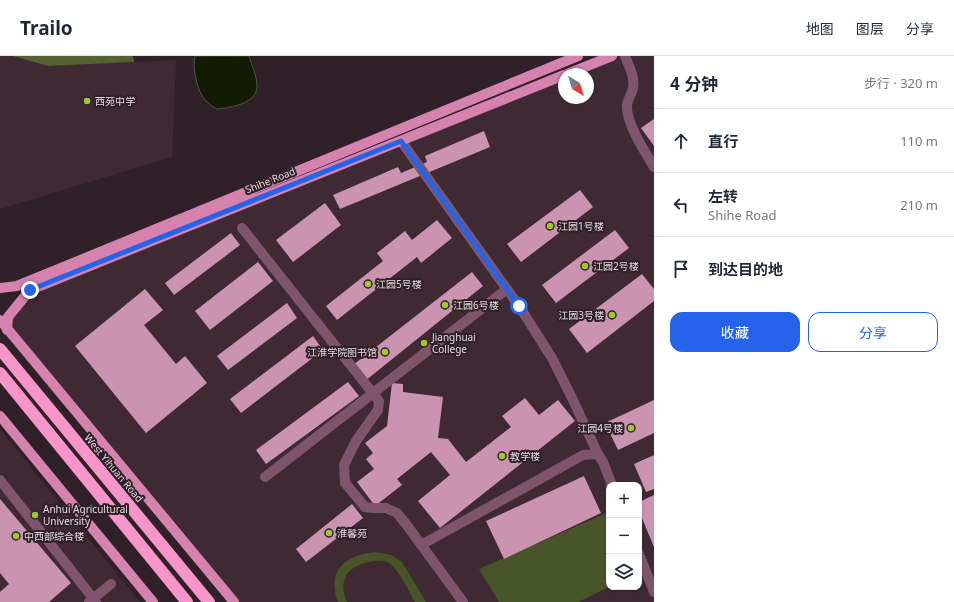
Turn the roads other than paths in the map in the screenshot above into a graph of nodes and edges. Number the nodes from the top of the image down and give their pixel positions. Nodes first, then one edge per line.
1 (578, 56) edge
2 (612, 56) edge
3 (625, 56) edge
4 (582, 68) edge
5 (558, 77) edge
6 (401, 141) junction
7 (654, 167) edge
8 (242, 228) dead end
9 (0, 288) edge
10 (507, 289) junction
11 (0, 320) edge
12 (7, 330) junction
13 (0, 349) edge
14 (0, 373) edge
15 (372, 393) junction
16 (0, 416) edge
17 (598, 454) junction
18 (265, 477) dead end
19 (0, 480) edge
20 (611, 482) edge
21 (421, 545) junction
22 (642, 562) edge
23 (111, 584) dead end
24 (654, 592) edge
25 (92, 601) edge
26 (153, 602) edge
27 (187, 602) edge
28 (209, 602) edge
29 (234, 602) edge
30 (464, 602) edge

1 - 9 main road, Shihe Road
2 - 4 main road
3 - 7 street
5 - 6 main road, Shihe Road
6 - 10 street
6 - 12 main road, Shihe Road
8 - 15 street
10 - 15 street
10 - 17 street
11 - 12 main road
12 - 29 main road
13 - 28 highway, West Yihuan Road
14 - 27 highway
15 - 18 street
15 - 21 street
16 - 26 main road
17 - 20 street
17 - 21 street
19 - 25 street
21 - 30 street
22 - 24 street
23 - 25 street

